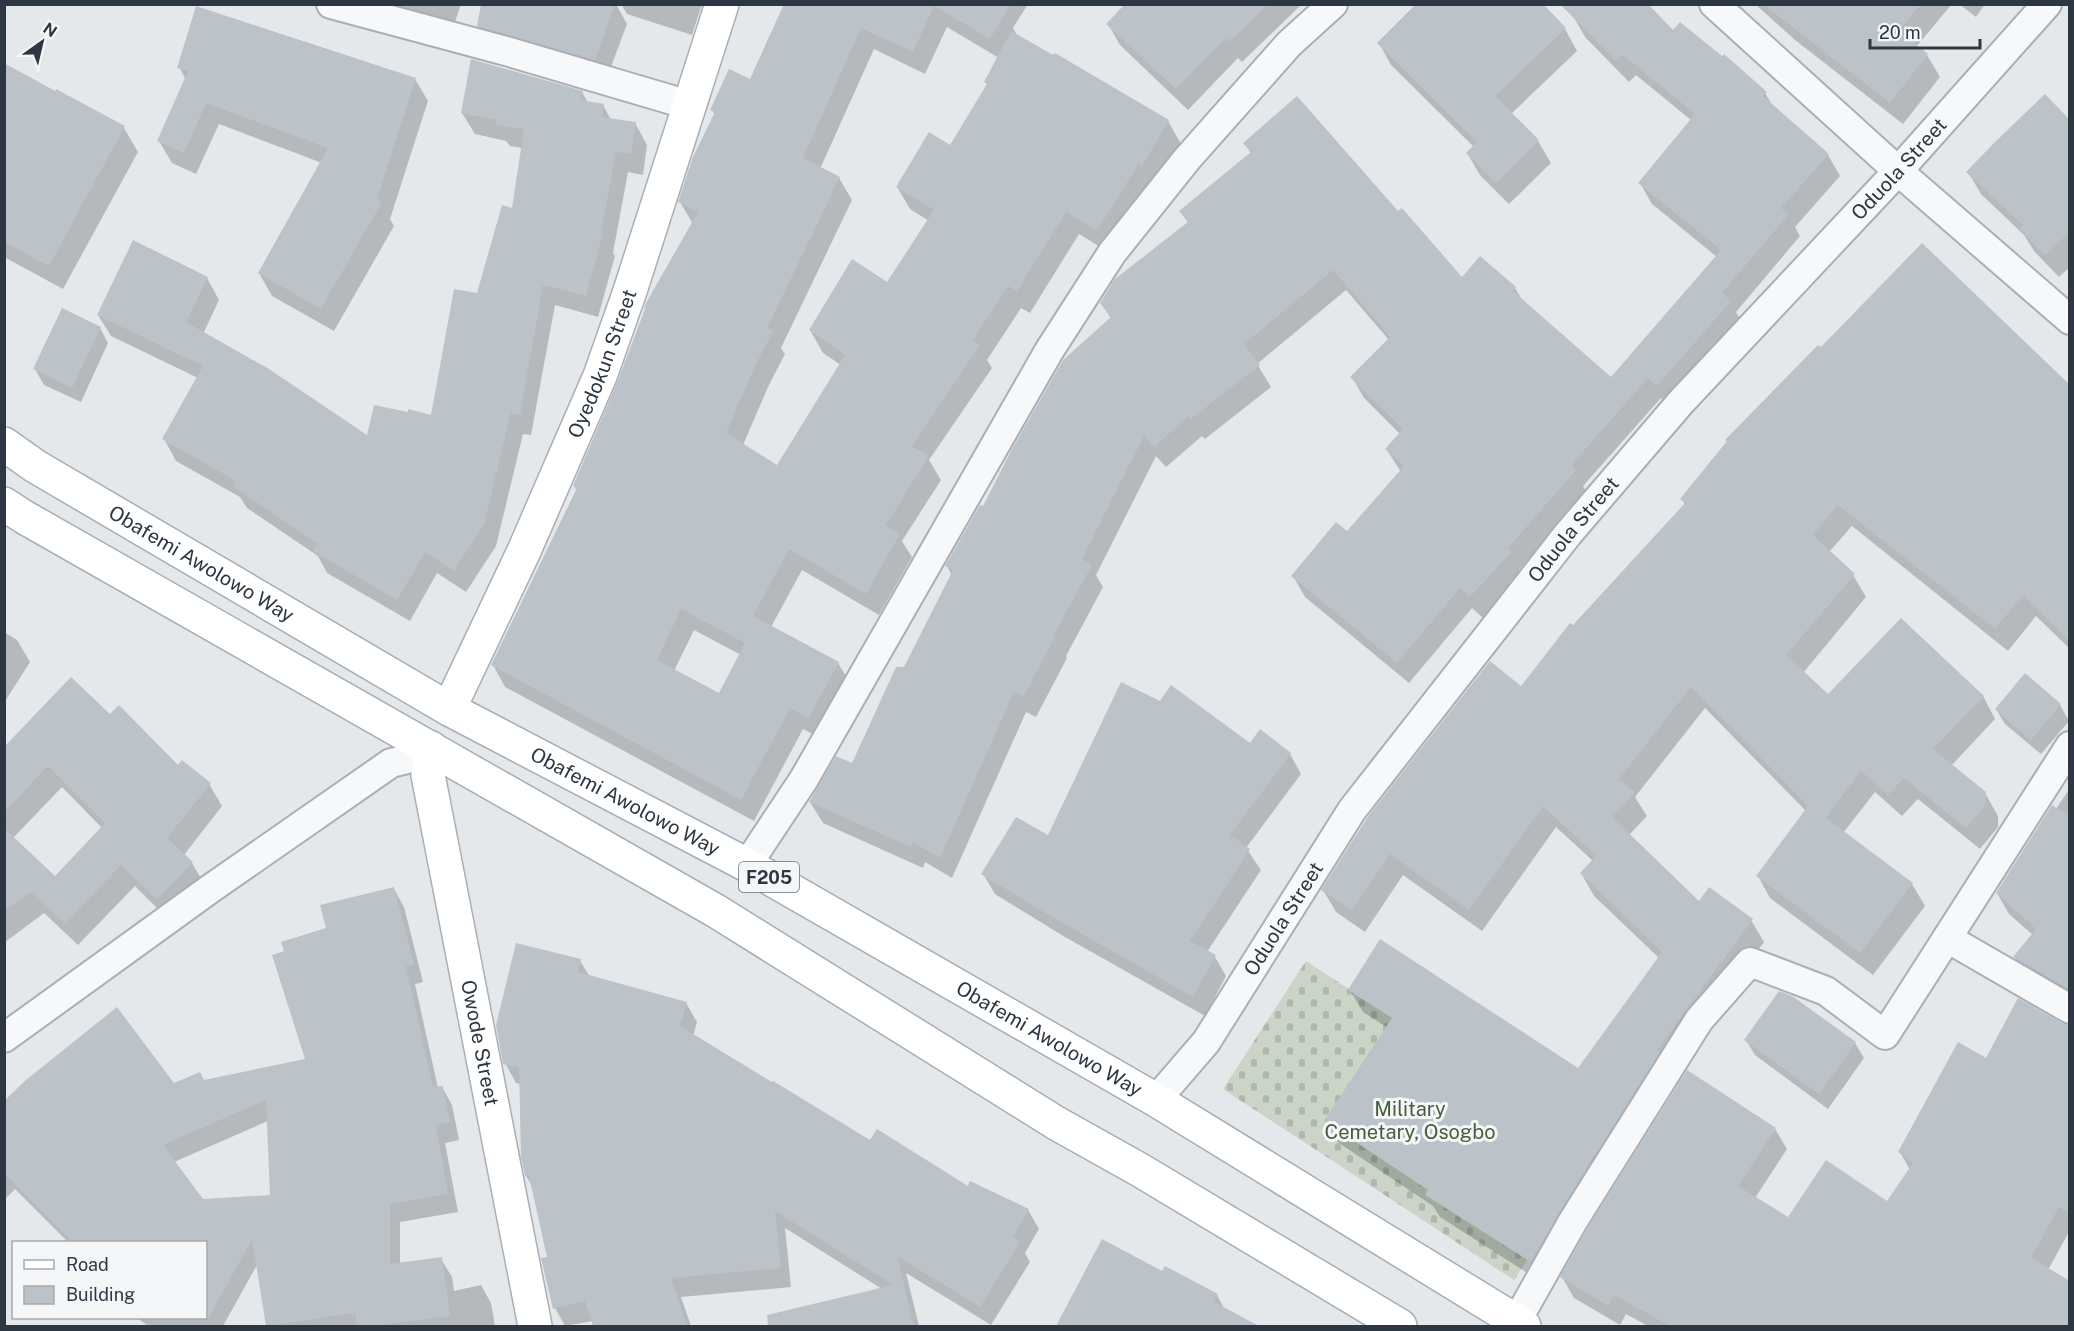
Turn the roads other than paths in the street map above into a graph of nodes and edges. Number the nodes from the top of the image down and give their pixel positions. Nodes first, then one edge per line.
1 (331, 4) edge
2 (722, 4) edge
3 (1333, 4) edge
4 (1714, 4) edge
5 (2047, 4) edge
6 (689, 105) junction
7 (1898, 171) junction
8 (2070, 320) edge
9 (4, 444) edge
10 (4, 504) edge
11 (449, 709) junction
12 (2070, 746) edge
13 (430, 753) junction
14 (747, 865) junction
15 (1947, 938) junction
16 (2070, 1009) edge
17 (4, 1038) edge
18 (1156, 1100) junction
19 (1520, 1324) edge
20 (535, 1326) edge
21 (1400, 1326) edge

1 - 6 street
2 - 6 main road, Oyedokun Street
3 - 14 street
4 - 7 street
5 - 7 street, Oduola Street
6 - 11 main road, Oyedokun Street
7 - 8 street
7 - 18 street, Oduola Street
9 - 11 main road, Obafemi Awolowo Way / F205
10 - 13 main road, F205
11 - 14 main road, Obafemi Awolowo Way / F205
12 - 15 street
13 - 17 street
13 - 20 main road, Owode Street
13 - 21 main road, F205
14 - 18 main road, Obafemi Awolowo Way / F205
15 - 16 street
15 - 19 street
18 - 19 main road, Obafemi Awolowo Way / F205

